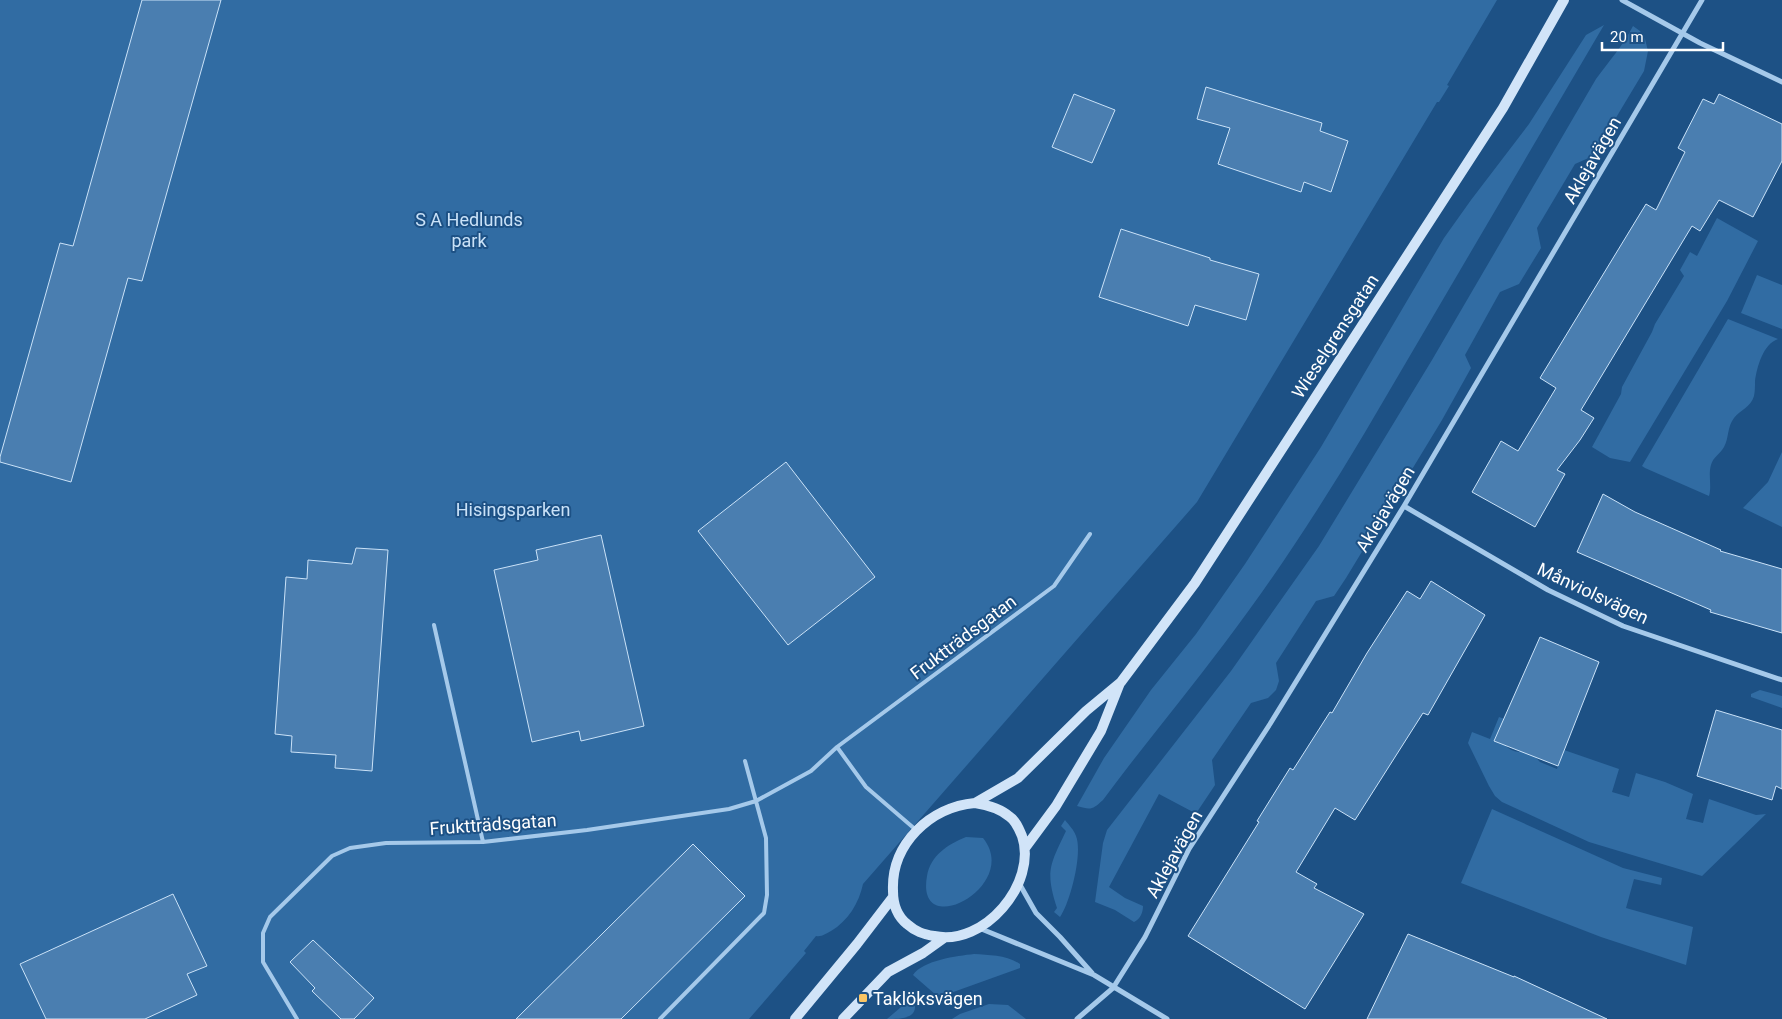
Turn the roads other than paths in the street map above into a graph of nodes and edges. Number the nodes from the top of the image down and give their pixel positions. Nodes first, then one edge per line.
1 (1564, 0) edge
2 (1622, 0) edge
3 (1702, 0) edge
4 (1683, 33) junction
5 (1782, 82) edge
6 (1404, 506) junction
7 (1090, 534) dead end
8 (434, 625) dead end
9 (1782, 680) edge
10 (1121, 682) junction
11 (837, 747) junction
12 (745, 760) dead end
13 (756, 801) junction
14 (975, 803) junction
15 (916, 831) junction
16 (483, 842) junction
17 (1026, 848) junction
18 (1019, 882) junction
19 (893, 897) junction
20 (979, 928) junction
21 (944, 938) junction
22 (1094, 975) junction
23 (1113, 988) junction
24 (298, 1019) edge
25 (660, 1019) edge
26 (795, 1019) edge
27 (843, 1019) edge
28 (1077, 1019) edge
29 (1167, 1019) edge

1 - 10 street, Wieselgrensgatan
2 - 4 street
3 - 4 street, Aklejavägen
4 - 5 street
4 - 6 street, Aklejavägen
6 - 9 street, Månviolsvägen
6 - 23 street, Aklejavägen
7 - 11 lane, Fruktträdsgatan
8 - 16 lane
10 - 14 street, Wieselgrensgatan
10 - 17 street, Wieselgrensgatan
11 - 13 lane, Fruktträdsgatan
11 - 15 lane
12 - 13 lane
13 - 16 lane, Fruktträdsgatan
13 - 25 lane
14 - 15 street, Wieselgrensgatan
14 - 17 street, Wieselgrensgatan
15 - 19 street, Wieselgrensgatan
16 - 24 lane, Fruktträdsgatan
17 - 18 street, Wieselgrensgatan
18 - 20 street, Wieselgrensgatan
18 - 22 street
19 - 21 street, Wieselgrensgatan
19 - 26 street
20 - 21 street, Wieselgrensgatan
20 - 22 street
21 - 27 street, Wieselgrensgatan
22 - 23 street
23 - 28 street, Aklejavägen
23 - 29 street

